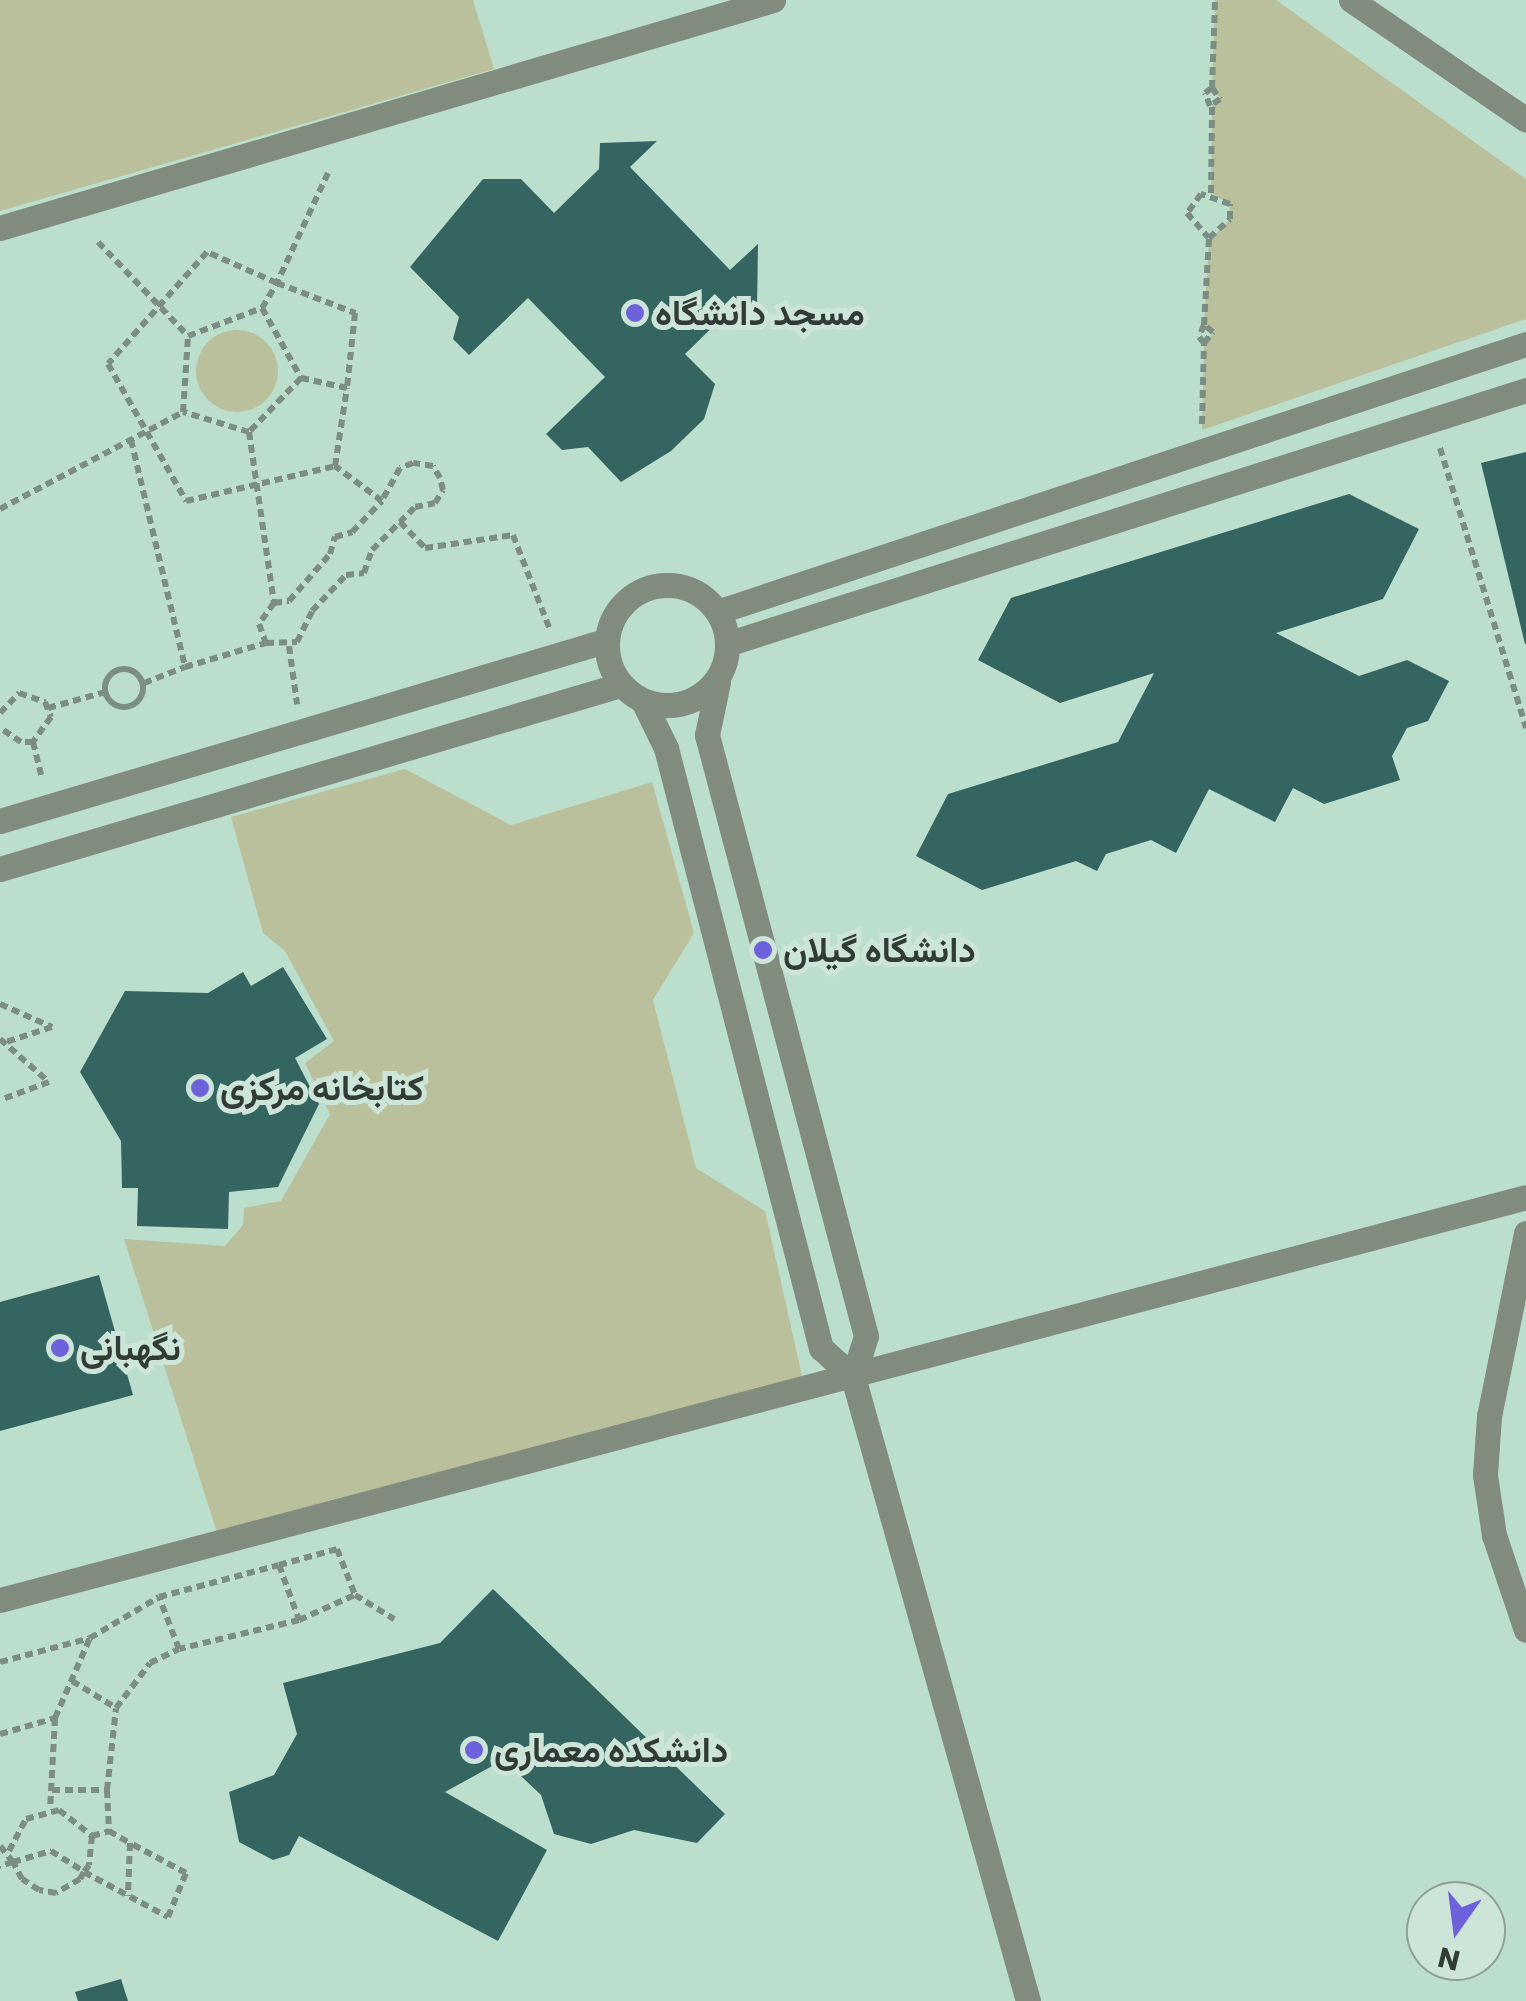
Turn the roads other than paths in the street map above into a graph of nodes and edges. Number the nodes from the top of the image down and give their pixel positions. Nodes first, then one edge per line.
1 (774, 0) edge
2 (1351, 0) edge
3 (1526, 120) edge
4 (0, 228) edge
5 (1526, 344) edge
6 (1526, 390) edge
7 (720, 612) junction
8 (605, 641) junction
9 (730, 643) junction
10 (718, 682) junction
11 (620, 685) junction
12 (644, 703) junction
13 (43, 808) junction
14 (0, 820) edge
15 (60, 852) junction
16 (0, 869) edge
17 (1526, 1197) edge
18 (1526, 1232) edge
19 (853, 1376) junction
20 (0, 1600) edge
21 (1526, 1630) edge
22 (1028, 2001) edge

1 - 4 lane
2 - 3 lane
5 - 7 lane
6 - 9 lane
7 - 8 lane
7 - 9 lane
8 - 11 lane
8 - 13 lane
9 - 10 lane
10 - 12 lane
10 - 19 lane
11 - 12 lane
11 - 15 lane
12 - 19 lane
13 - 14 lane
13 - 15 lane
15 - 16 lane
17 - 19 lane
18 - 21 lane
19 - 20 lane
19 - 22 lane

